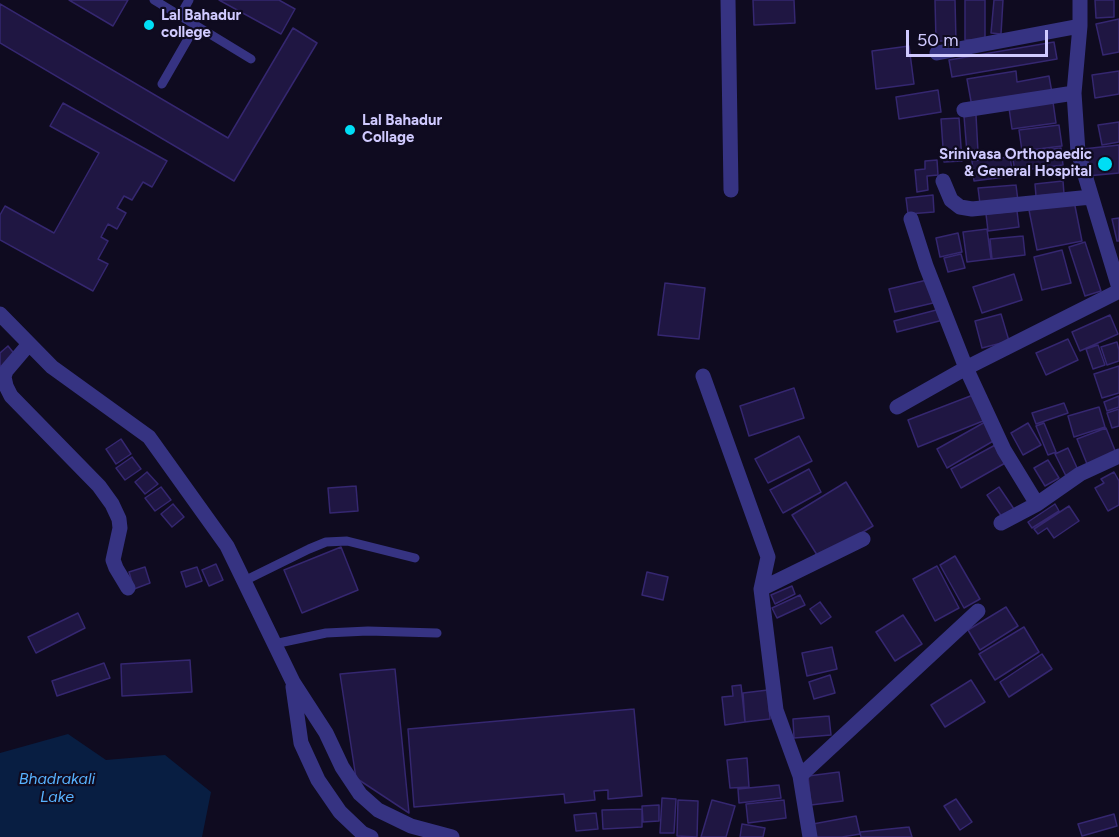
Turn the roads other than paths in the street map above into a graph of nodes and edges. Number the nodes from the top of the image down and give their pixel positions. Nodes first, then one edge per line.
1 (154, 0) edge
2 (189, 0) edge
3 (728, 0) edge
4 (1080, 0) edge
5 (180, 16) junction
6 (196, 25) junction
7 (1080, 26) junction
8 (937, 53) dead end
9 (251, 58) dead end
10 (162, 84) dead end
11 (1074, 93) junction
12 (964, 110) dead end
13 (943, 181) dead end
14 (731, 190) dead end
15 (1091, 197) junction
16 (911, 219) dead end
17 (1119, 290) edge
18 (0, 314) edge
19 (29, 344) junction
20 (966, 368) junction
21 (703, 376) dead end
22 (897, 407) dead end
23 (1119, 456) edge
24 (1037, 504) junction
25 (1000, 523) dead end
26 (863, 539) dead end
27 (414, 558) dead end
28 (244, 581) junction
29 (128, 588) dead end
30 (761, 589) junction
31 (978, 611) dead end
32 (437, 633) dead end
33 (274, 644) junction
34 (292, 682) junction
35 (800, 776) junction
36 (371, 837) edge
37 (452, 837) edge
38 (810, 837) edge

1 - 5 lane
2 - 5 lane
3 - 14 street
4 - 7 street
5 - 6 lane
6 - 9 lane
6 - 10 lane
7 - 8 street
7 - 11 street
11 - 12 street
11 - 15 street
13 - 15 street
15 - 17 street
16 - 20 street
17 - 20 street
18 - 19 street
19 - 28 street
19 - 29 street
20 - 22 street
20 - 24 street
21 - 30 street
23 - 24 street
24 - 25 street
26 - 30 street
27 - 28 lane
28 - 33 street
30 - 35 street
31 - 35 street
32 - 33 lane
33 - 34 street
34 - 36 street
34 - 37 street
35 - 38 street

